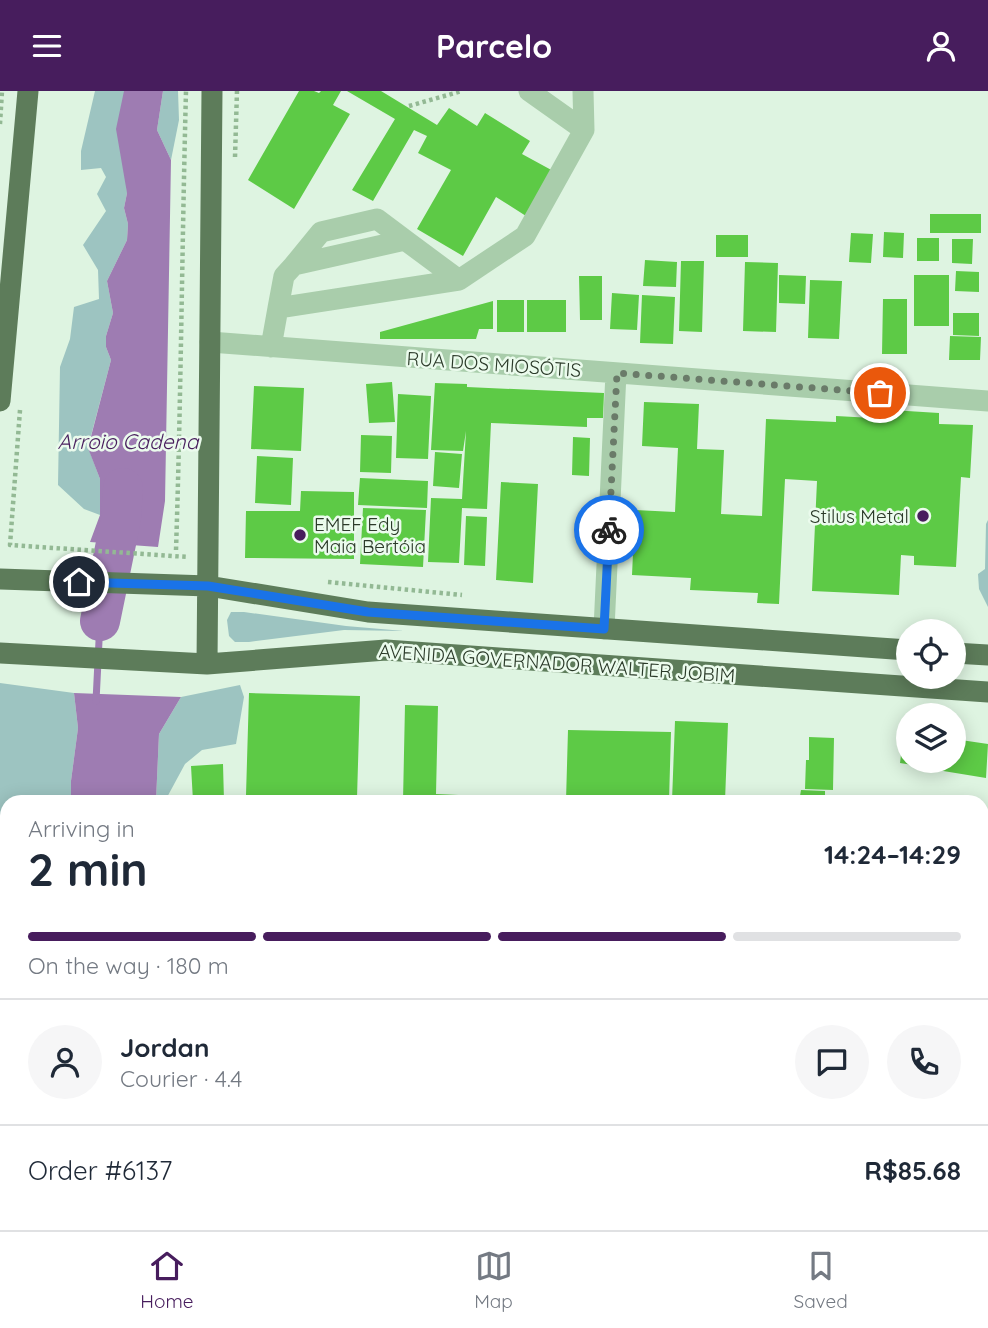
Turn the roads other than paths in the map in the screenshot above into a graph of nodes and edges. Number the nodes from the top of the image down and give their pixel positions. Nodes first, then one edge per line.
1 (27, 91) edge
2 (212, 91) edge
3 (529, 91) edge
4 (583, 91) edge
5 (584, 129) junction
6 (459, 280) junction
7 (278, 308) junction
8 (210, 342) junction
9 (271, 347) junction
10 (617, 373) junction
11 (987, 394) edge
12 (0, 401) edge
13 (0, 579) edge
14 (208, 586) junction
15 (604, 629) junction
16 (896, 649) edge
17 (10, 654) edge
18 (966, 654) edge
19 (988, 655) edge
20 (207, 664) junction
21 (988, 692) edge

1 - 12 main road
2 - 8 main road
3 - 5 street
4 - 5 street
5 - 6 street
6 - 7 street
6 - 7 street
7 - 9 street
8 - 9 street, RUA DOS MIOSÓTIS
8 - 14 main road
9 - 10 street, RUA DOS MIOSÓTIS
10 - 11 street, RUA DOS MIOSÓTIS
10 - 15 street
13 - 14 main road, AVENIDA GOVERNADOR WALTER JOBIM
14 - 15 main road, AVENIDA GOVERNADOR WALTER JOBIM
14 - 20 main road
15 - 16 main road, AVENIDA GOVERNADOR WALTER JOBIM
17 - 20 main road, AVENIDA GOVERNADOR WALTER JOBIM
18 - 19 main road
20 - 21 main road, AVENIDA GOVERNADOR WALTER JOBIM

